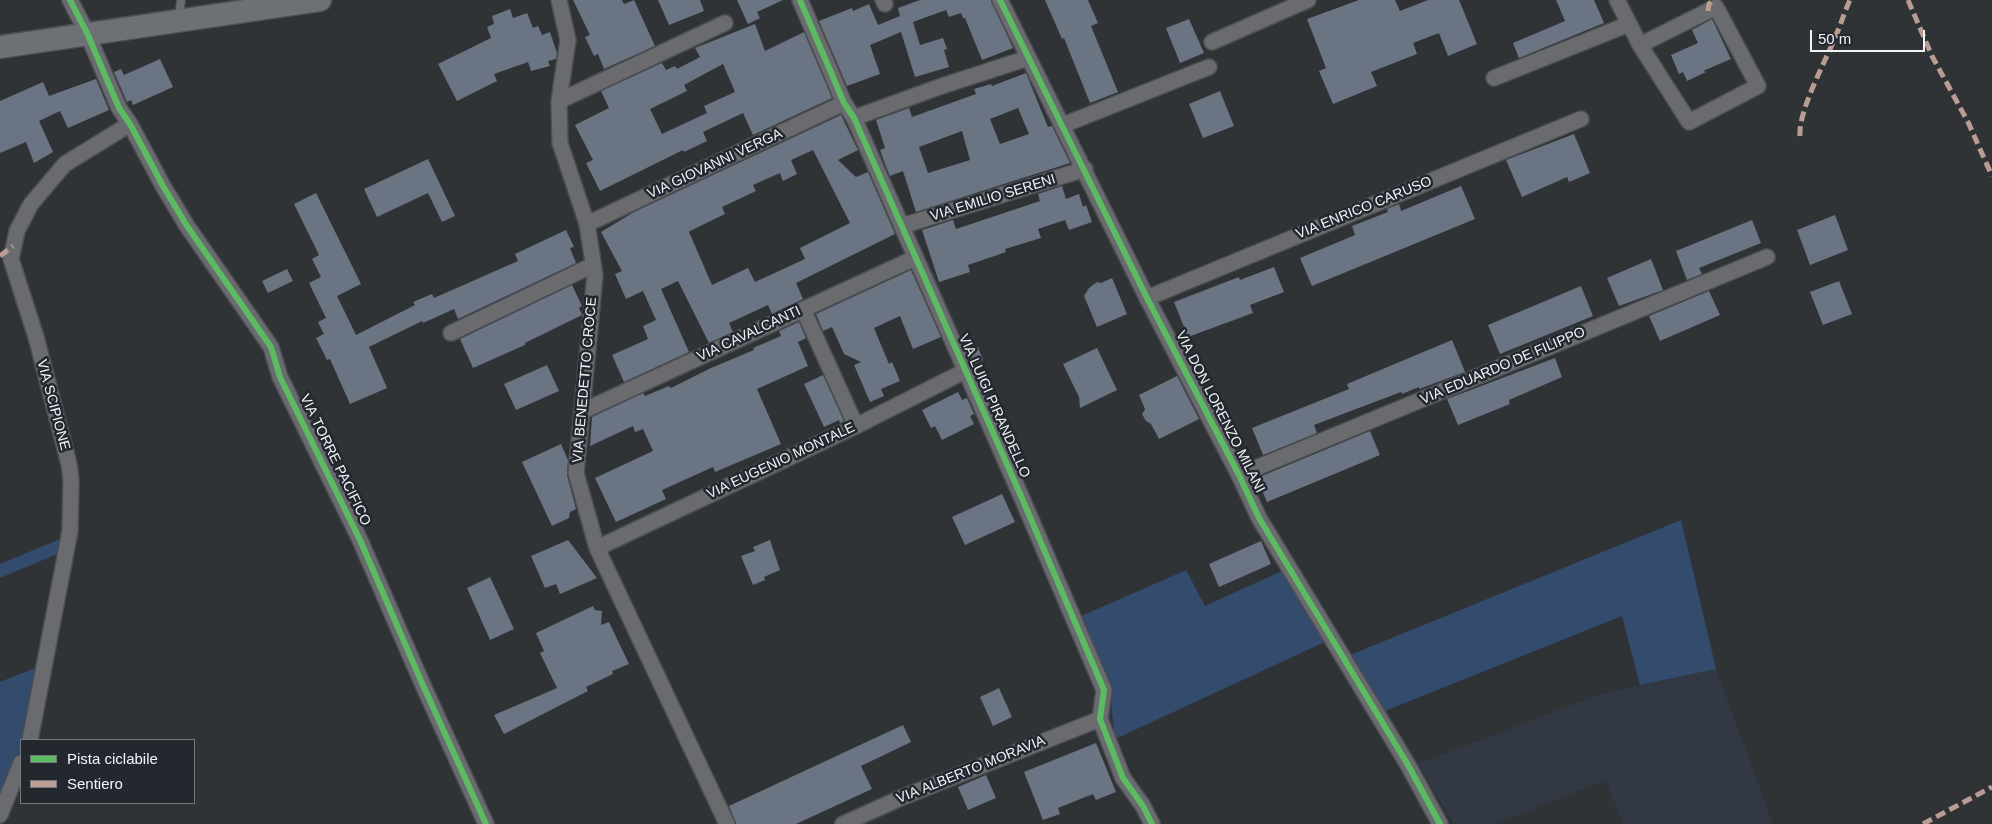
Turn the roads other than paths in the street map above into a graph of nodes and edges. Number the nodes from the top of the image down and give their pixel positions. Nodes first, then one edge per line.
1 (70, 0) edge
2 (559, 0) edge
3 (800, 0) edge
4 (1000, 0) edge
5 (1308, 0) edge
6 (1616, 0) edge
7 (305, 1) edge
8 (180, 10) edge
9 (725, 23) dead end
10 (1629, 24) junction
11 (88, 33) junction
12 (1212, 42) dead end
13 (1640, 45) junction
14 (0, 48) edge
15 (1028, 58) junction
16 (1209, 67) dead end
17 (1494, 78) dead end
18 (559, 101) junction
19 (844, 104) junction
20 (854, 118) junction
21 (1580, 118) dead end
22 (130, 124) junction
23 (1063, 125) junction
24 (1084, 169) junction
25 (587, 224) junction
26 (902, 226) junction
27 (1767, 257) dead end
28 (915, 258) junction
29 (593, 265) junction
30 (1147, 298) junction
31 (804, 309) junction
32 (451, 333) dead end
33 (965, 371) junction
34 (583, 411) junction
35 (856, 426) junction
36 (1240, 475) junction
37 (597, 548) junction
38 (1100, 719) junction
39 (30, 739) edge
40 (20, 765) edge
41 (0, 815) edge
42 (486, 824) edge
43 (727, 824) edge
44 (843, 824) edge
45 (1152, 824) edge
46 (1440, 824) edge

1 - 11 street
2 - 18 street, VIA BENEDETTO CROCE
3 - 19 street, VIA LUIGI PIRANDELLO
4 - 15 street, VIA DON LORENZO MILANI
5 - 12 street
6 - 10 street
7 - 8 main road
8 - 11 main road
9 - 18 street
10 - 13 street
10 - 17 street
11 - 14 main road
11 - 22 street, VIA TORRE PACIFICO
13 - 13 street
15 - 20 street
15 - 23 street, VIA DON LORENZO MILANI
16 - 23 street
18 - 25 street, VIA BENEDETTO CROCE
19 - 20 street, VIA LUIGI PIRANDELLO
19 - 25 street, VIA GIOVANNI VERGA
20 - 26 street, VIA LUIGI PIRANDELLO
21 - 30 street, VIA ENRICO CARUSO
22 - 39 street, VIA SCIPIONE
22 - 42 street, VIA TORRE PACIFICO
23 - 24 street, VIA DON LORENZO MILANI
24 - 26 street, VIA EMILIO SERENI
24 - 30 street, VIA DON LORENZO MILANI
25 - 29 street, VIA BENEDETTO CROCE
26 - 28 street, VIA LUIGI PIRANDELLO
27 - 36 street, VIA EDUARDO DE FILIPPO
28 - 31 street, VIA CAVALCANTI
28 - 33 street, VIA LUIGI PIRANDELLO
29 - 32 street
29 - 34 street, VIA BENEDETTO CROCE
30 - 36 street, VIA DON LORENZO MILANI
31 - 34 street, VIA CAVALCANTI
31 - 35 street
33 - 35 street, VIA EUGENIO MONTALE
33 - 38 street, VIA LUIGI PIRANDELLO
34 - 37 street, VIA BENEDETTO CROCE
35 - 37 street, VIA EUGENIO MONTALE
36 - 46 street, VIA DON LORENZO MILANI
37 - 43 street, VIA BENEDETTO CROCE
38 - 44 street, VIA ALBERTO MORAVIA
38 - 45 street, VIA LUIGI PIRANDELLO
40 - 41 street

